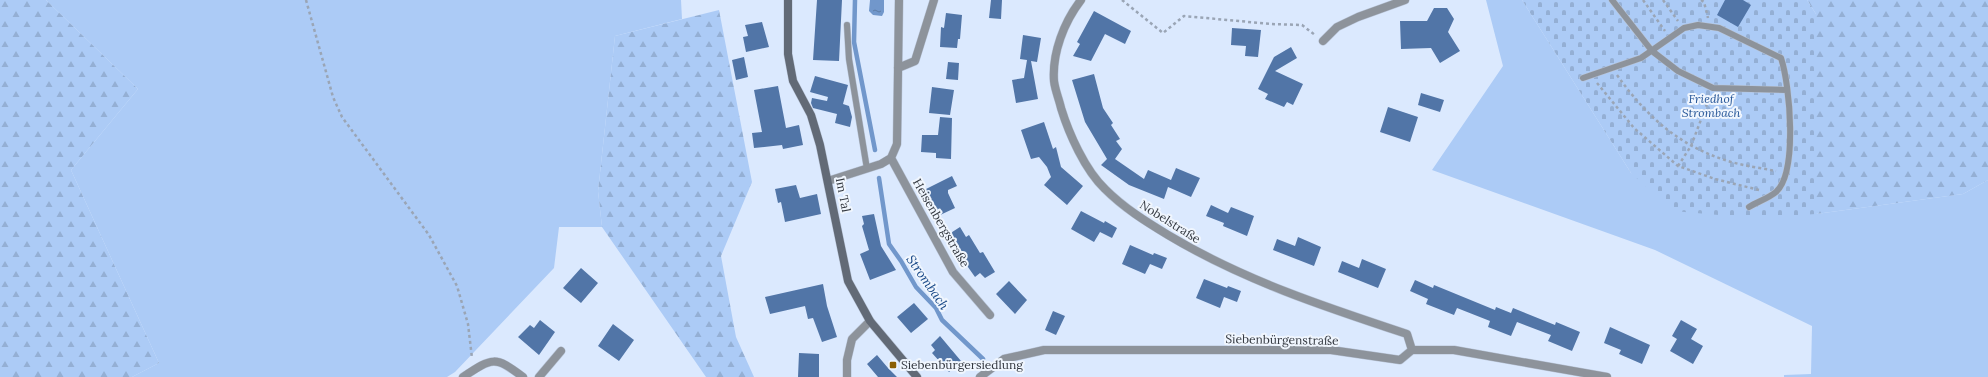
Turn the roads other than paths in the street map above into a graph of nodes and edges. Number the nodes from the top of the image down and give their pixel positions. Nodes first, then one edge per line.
1 (788, 0) edge
2 (899, 0) edge
3 (934, 0) edge
4 (1081, 0) edge
5 (1405, 0) edge
6 (1612, 0) edge
7 (847, 25) dead end
8 (1323, 41) road end
9 (1652, 51) junction
10 (898, 68) junction
11 (1583, 78) dead end
12 (1787, 90) junction
13 (891, 158) junction
14 (867, 169) junction
15 (828, 181) junction
16 (1749, 207) dead end
17 (990, 315) dead end
18 (870, 321) junction
19 (1412, 350) junction
20 (561, 351) dead end
21 (463, 377) edge
22 (523, 377) edge
23 (539, 377) edge
24 (847, 377) edge
25 (917, 377) edge
26 (980, 377) edge
27 (1607, 377) edge

1 - 15 main road, Im Tal
2 - 10 street
3 - 10 street
4 - 19 street, Nobelstraße
5 - 8 street
6 - 9 lane
7 - 14 lane
9 - 11 lane
9 - 12 lane
9 - 12 lane
10 - 13 street
12 - 16 lane
13 - 14 street
13 - 17 street, Heisenbergstraße
14 - 15 street
15 - 18 main road, Im Tal
18 - 24 street
18 - 25 main road, Im Tal
19 - 26 street, Siebenbürgenstraße
19 - 27 street, Siebenbürgenstraße
20 - 23 street
21 - 22 street

